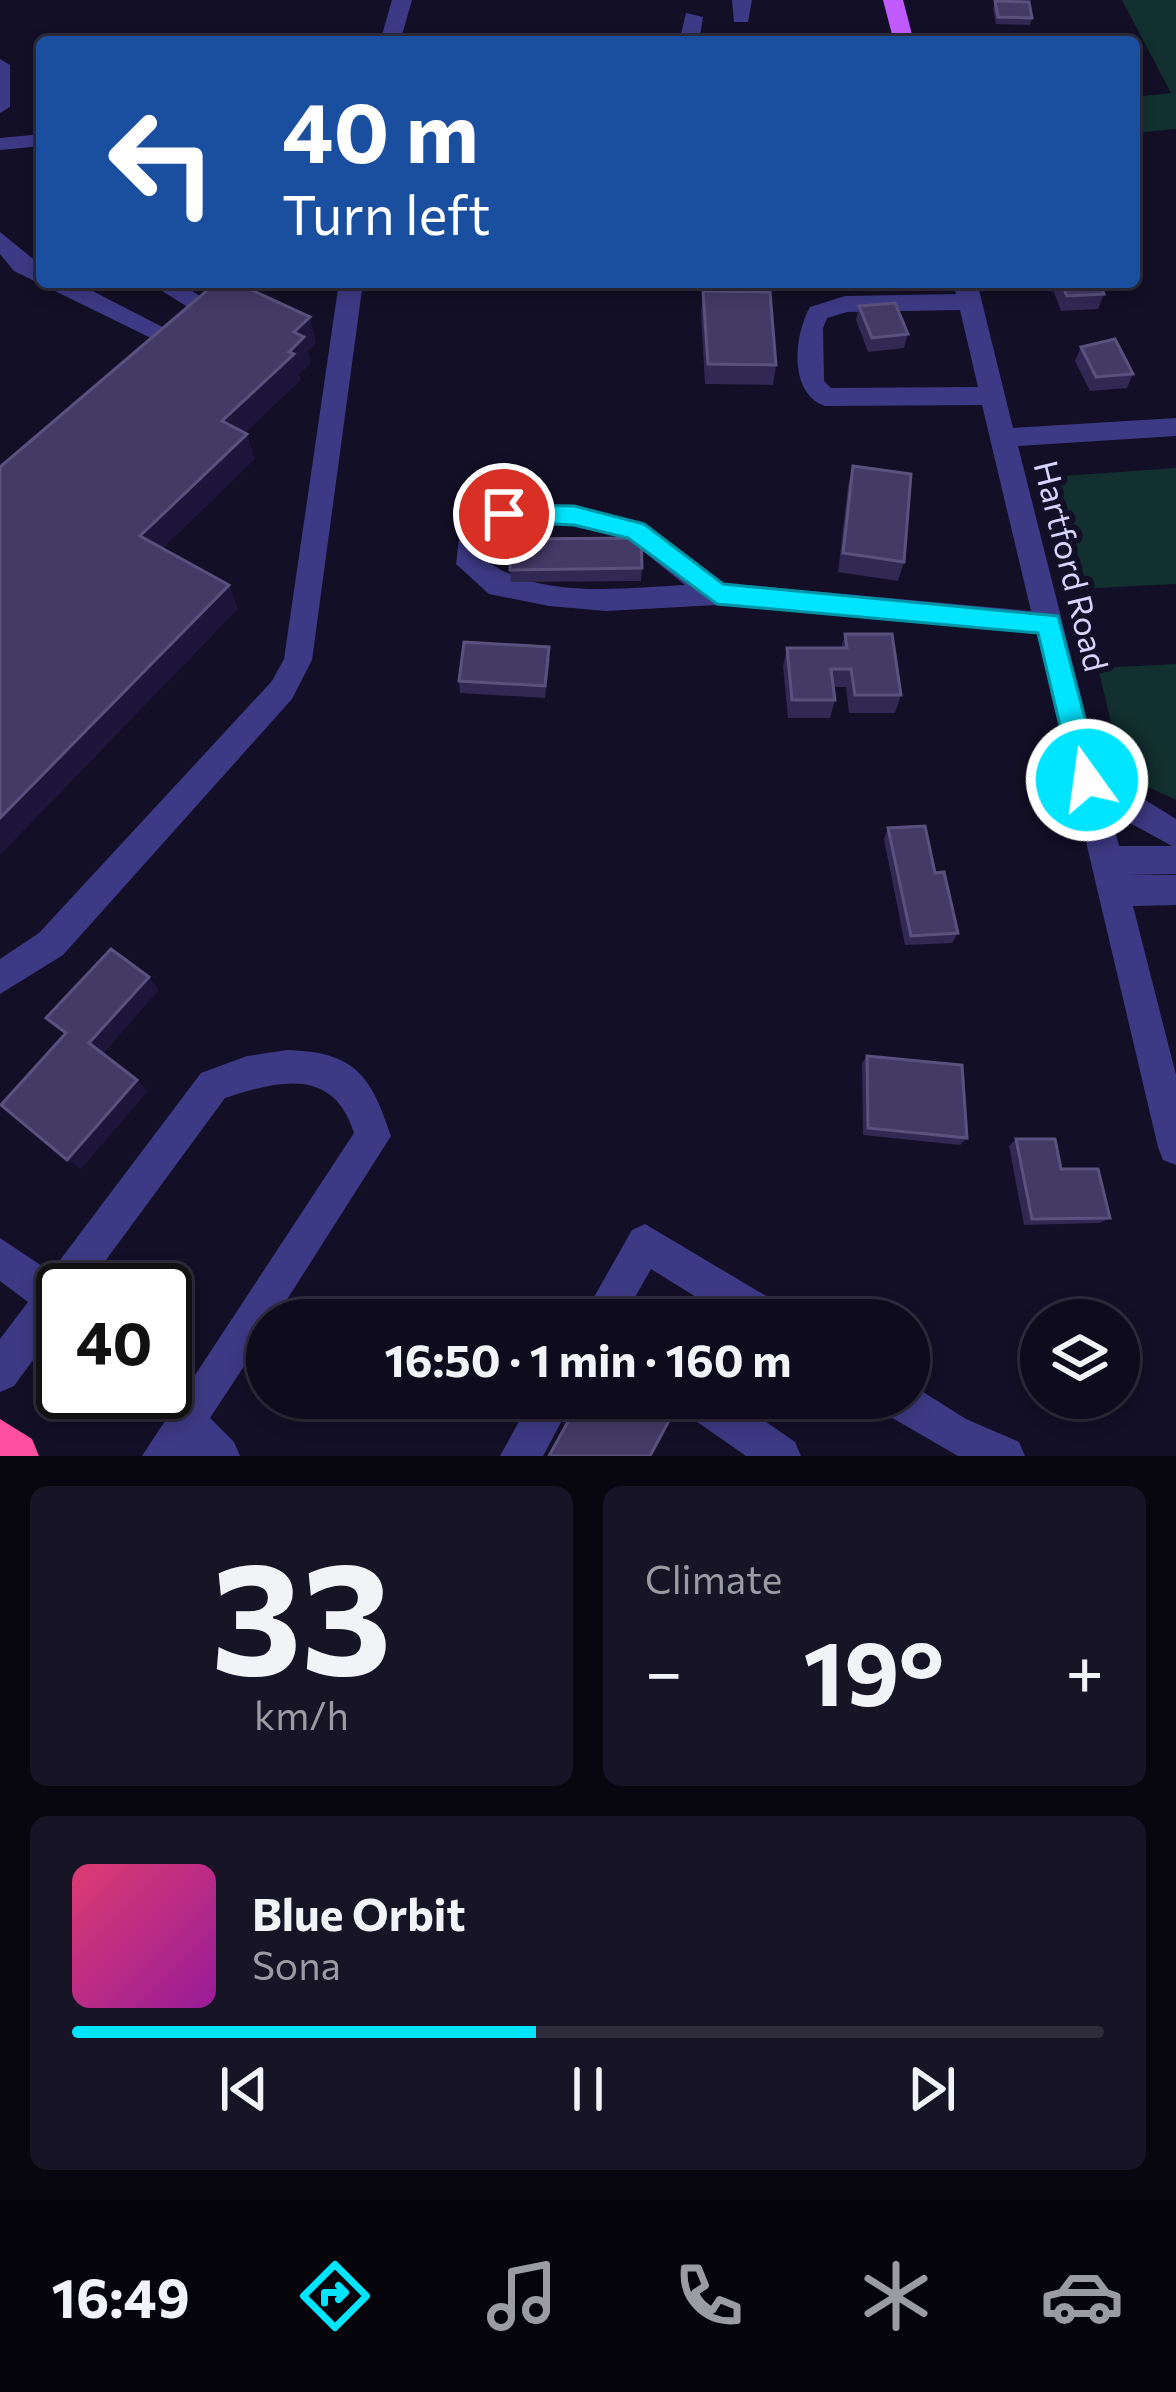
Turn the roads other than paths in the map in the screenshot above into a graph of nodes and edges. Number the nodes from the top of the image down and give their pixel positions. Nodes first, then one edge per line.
1 (893, 0) edge
2 (374, 1) edge
3 (401, 3) edge
4 (693, 17) dead end
5 (391, 36) edge
6 (690, 36) edge
7 (902, 36) edge
8 (0, 65) edge
9 (0, 107) edge
10 (36, 141) edge
11 (0, 144) edge
12 (0, 239) edge
13 (36, 273) edge
14 (65, 288) edge
15 (180, 288) edge
16 (350, 288) edge
17 (968, 292) edge
18 (993, 397) junction
19 (1176, 427) edge
20 (1003, 438) junction
21 (717, 594) junction
22 (1048, 624) junction
23 (1087, 780) junction
24 (1176, 833) edge
25 (1176, 860) edge
26 (1110, 876) junction
27 (1176, 890) edge
28 (0, 978) edge
29 (1176, 1147) edge
30 (0, 1257) edge
31 (80, 1263) edge
32 (36, 1284) edge
33 (612, 1299) edge
34 (735, 1299) edge
35 (36, 1323) edge
36 (0, 1372) edge
37 (192, 1410) edge
38 (542, 1419) edge
39 (725, 1419) edge
40 (930, 1419) edge
41 (173, 1439) edge
42 (0, 1443) edge
43 (768, 1452) edge
44 (15, 1456) edge
45 (220, 1456) edge
46 (520, 1456) edge
47 (1005, 1456) edge

1 - 7 main road
2 - 3 street
3 - 5 street
4 - 6 street
8 - 9 street
10 - 11 street
12 - 13 street
14 - 15 street
16 - 28 street
17 - 18 street, Hartford Road
17 - 18 street
18 - 20 street, Hartford Road
19 - 20 street
20 - 22 street, Hartford Road
21 - 21 street
21 - 22 street
22 - 23 street, Hartford Road
23 - 24 street
23 - 26 street, Hartford Road
25 - 26 street
26 - 27 street
26 - 29 street, Hartford Road
30 - 32 street
31 - 37 street
33 - 34 street
35 - 36 street
38 - 46 street
39 - 43 street
40 - 47 street
41 - 45 street
42 - 44 highway

